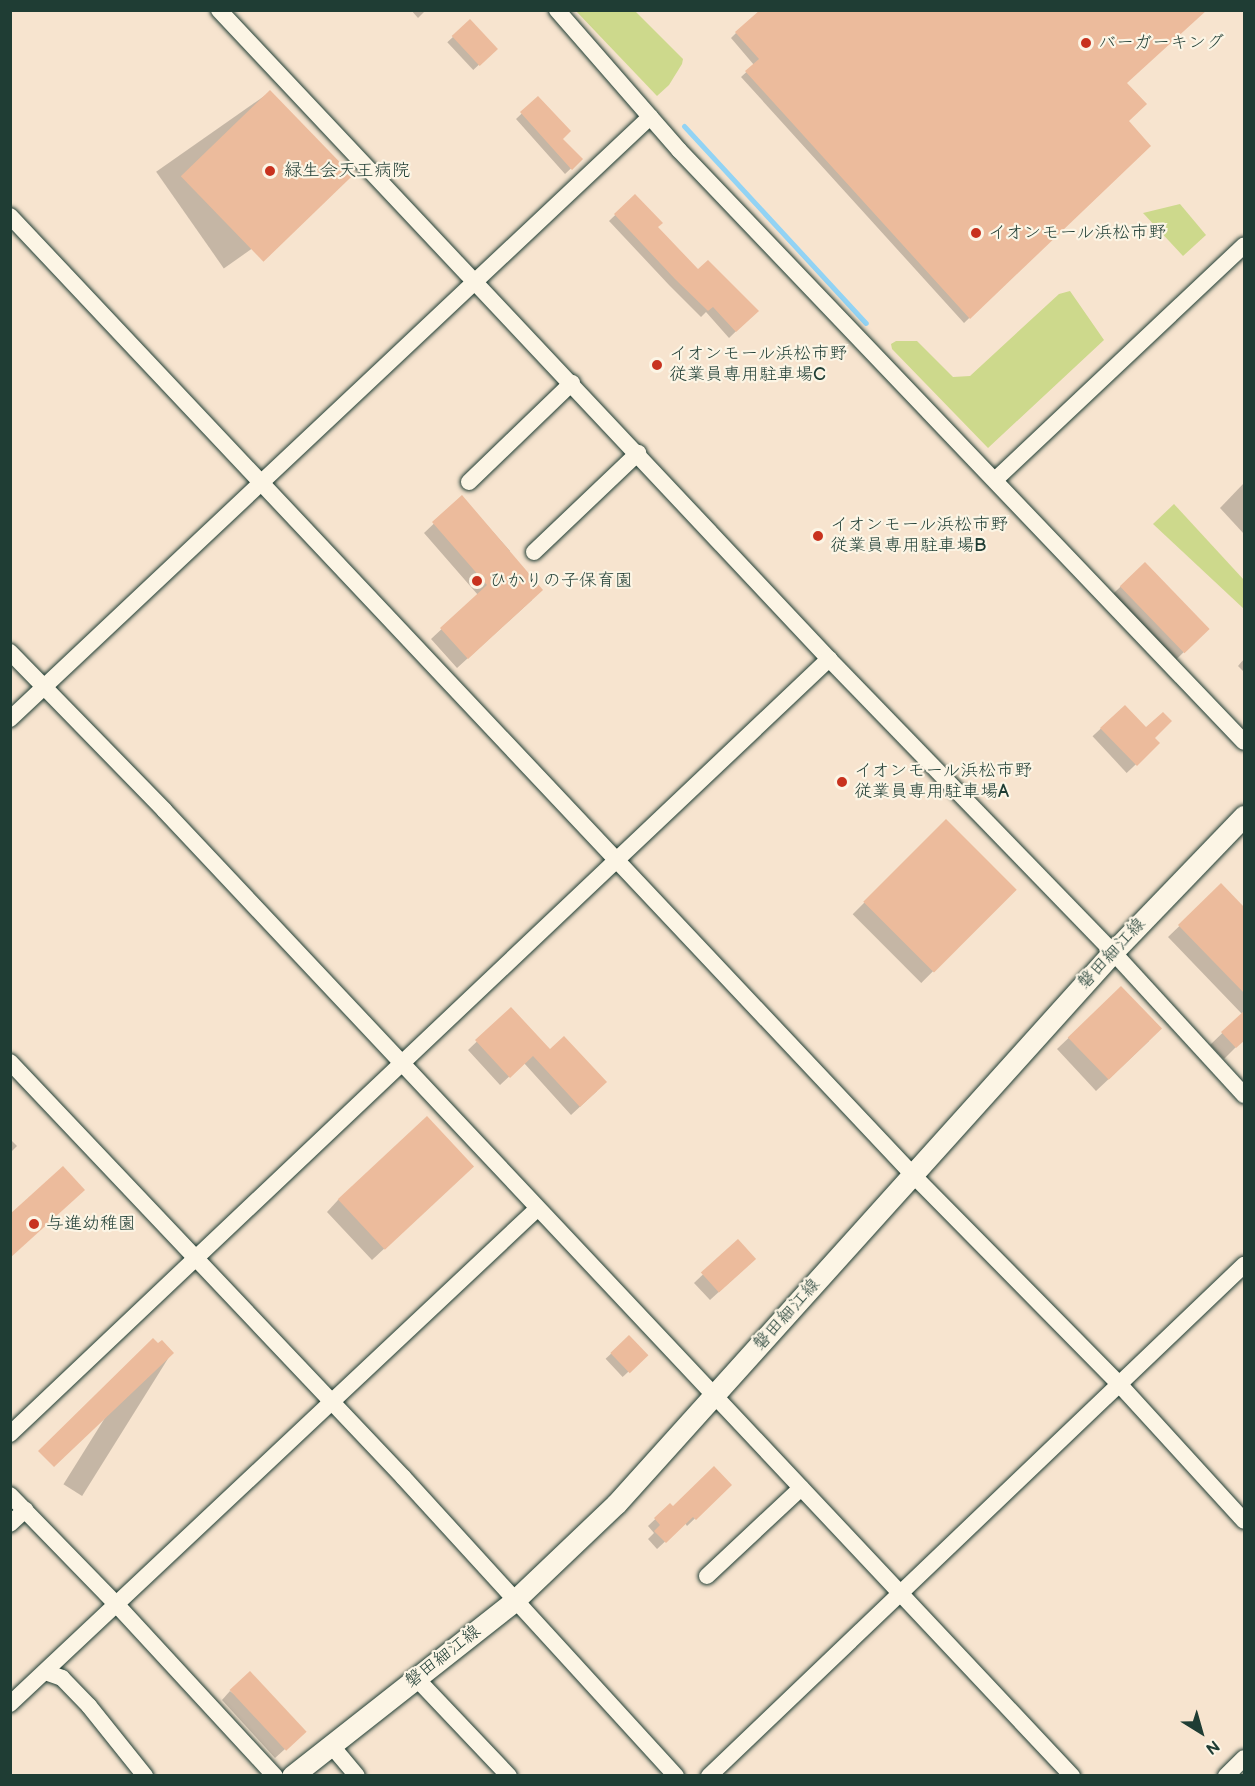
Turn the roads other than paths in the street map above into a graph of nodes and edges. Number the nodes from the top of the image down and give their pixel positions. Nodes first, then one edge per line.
1 (219, 10) edge
2 (557, 10) edge
3 (650, 117) junction
4 (10, 216) edge
5 (1245, 245) edge
6 (475, 282) junction
7 (572, 383) junction
8 (638, 453) junction
9 (995, 480) junction
10 (469, 482) dead end
11 (261, 483) junction
12 (534, 552) dead end
13 (10, 652) edge
14 (829, 659) junction
15 (44, 688) junction
16 (10, 719) edge
17 (1245, 742) edge
18 (1245, 816) edge
19 (616, 858) junction
20 (1113, 952) junction
21 (10, 1062) edge
22 (400, 1063) junction
23 (1245, 1095) edge
24 (914, 1176) junction
25 (537, 1209) junction
26 (195, 1260) junction
27 (1245, 1265) edge
28 (1120, 1385) junction
29 (714, 1395) junction
30 (331, 1402) junction
31 (10, 1434) edge
32 (801, 1488) junction
33 (10, 1495) edge
34 (25, 1510) junction
35 (1245, 1521) edge
36 (10, 1524) edge
37 (707, 1576) dead end
38 (900, 1593) junction
39 (514, 1601) junction
40 (117, 1605) junction
41 (45, 1672) junction
42 (416, 1678) junction
43 (10, 1704) edge
44 (331, 1745) junction
45 (1245, 1758) edge
46 (145, 1776) edge
47 (275, 1776) edge
48 (292, 1776) edge
49 (357, 1776) edge
50 (508, 1776) edge
51 (676, 1776) edge
52 (709, 1776) edge
53 (1072, 1776) edge
54 (1226, 1776) edge

1 - 6 street
2 - 3 street
3 - 6 street
3 - 9 street
4 - 11 street
5 - 9 street
6 - 7 street
6 - 11 street
7 - 8 street
7 - 10 street
8 - 12 street
8 - 14 street
9 - 17 street
11 - 15 street
11 - 19 street
13 - 15 street
14 - 19 street
14 - 20 street
15 - 16 street
15 - 22 street
18 - 20 main road, 磐田細江線
19 - 22 street
19 - 24 street
20 - 23 street
20 - 24 main road, 磐田細江線
21 - 26 street
22 - 25 street
22 - 26 street
24 - 28 street
24 - 29 main road, 磐田細江線
25 - 29 street
25 - 30 street
26 - 30 street
26 - 31 street
27 - 28 street
28 - 35 street
28 - 38 street
29 - 32 street
29 - 39 main road, 磐田細江線
30 - 39 street
30 - 40 street
32 - 37 street
32 - 38 street
33 - 34 street
34 - 36 street
34 - 40 street
38 - 52 street
38 - 53 street
39 - 42 main road, 磐田細江線
39 - 51 street
40 - 41 street
40 - 47 street
41 - 43 street
41 - 46 street
42 - 44 main road, 磐田細江線
42 - 50 street
44 - 48 main road, 磐田細江線
44 - 49 street
45 - 54 street

